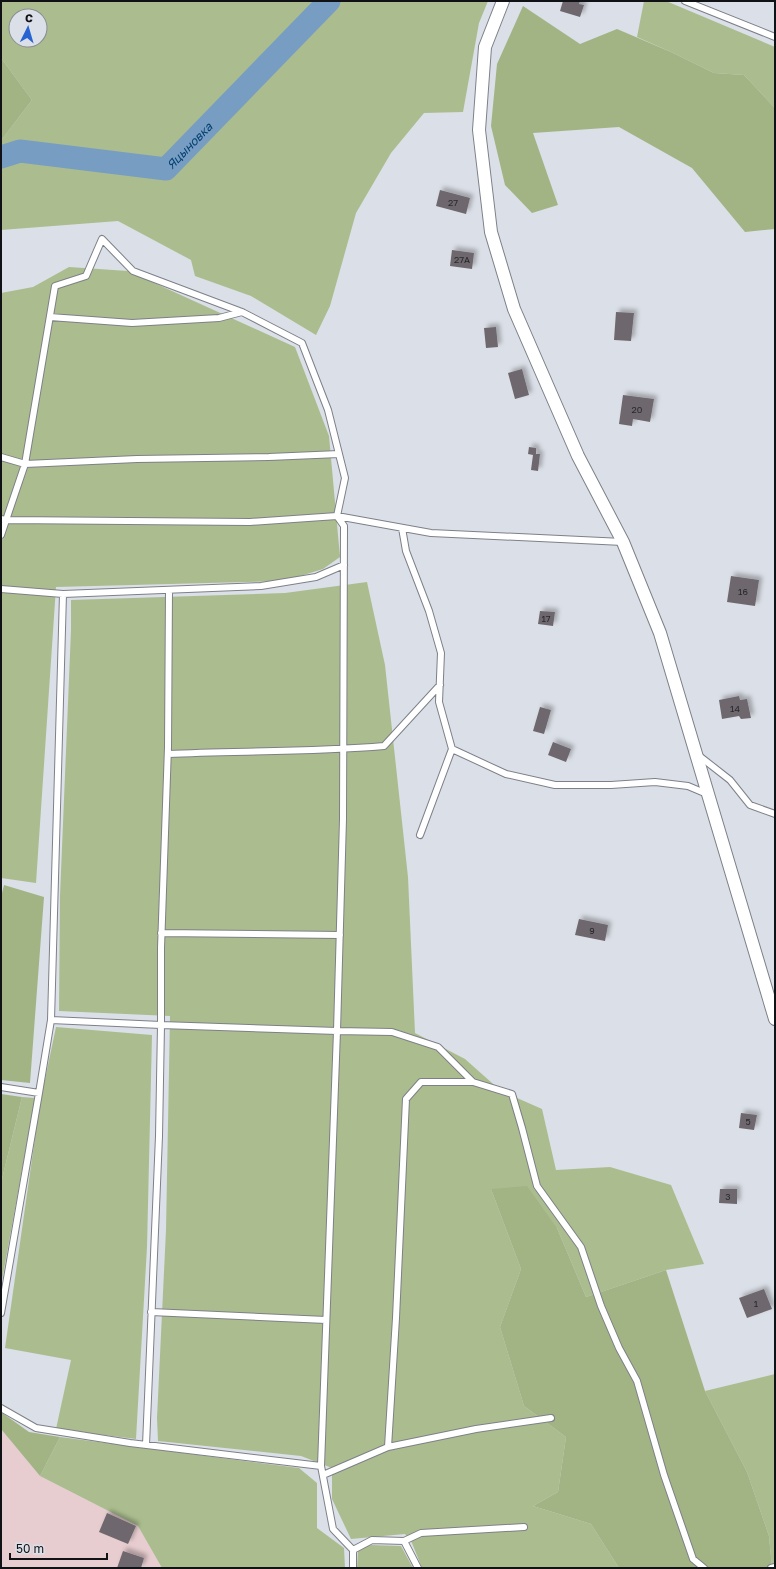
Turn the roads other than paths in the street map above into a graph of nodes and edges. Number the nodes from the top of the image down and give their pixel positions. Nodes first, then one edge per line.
1 (503, 1) edge
2 (685, 1) edge
3 (775, 37) edge
4 (242, 312) junction
5 (50, 317) junction
6 (339, 454) junction
7 (1, 456) edge
8 (26, 464) junction
9 (337, 516) junction
10 (4, 519) edge
11 (402, 528) junction
12 (1, 535) edge
13 (623, 542) junction
14 (344, 565) junction
15 (1, 589) edge
16 (169, 590) junction
17 (63, 594) junction
18 (440, 685) junction
19 (343, 749) junction
20 (452, 749) junction
21 (695, 753) junction
22 (168, 754) junction
23 (707, 794) junction
24 (775, 814) edge
25 (420, 835) dead end
26 (161, 933) junction
27 (340, 935) junction
28 (775, 1019) edge
29 (51, 1020) junction
30 (161, 1025) junction
31 (337, 1031) junction
32 (473, 1082) junction
33 (1, 1088) edge
34 (39, 1093) junction
35 (151, 1312) junction
36 (1, 1313) edge
37 (326, 1320) junction
38 (1, 1408) edge
39 (551, 1418) dead end
40 (146, 1445) junction
41 (388, 1447) junction
42 (321, 1466) junction
43 (323, 1476) junction
44 (524, 1527) dead end
45 (404, 1541) junction
46 (353, 1550) junction
47 (693, 1559) junction
48 (775, 1567) edge
49 (353, 1568) edge
50 (418, 1568) edge
51 (696, 1568) edge
52 (704, 1568) edge
53 (771, 1568) edge

1 - 13 street
2 - 3 lane
4 - 5 lane
4 - 5 lane
4 - 6 lane
5 - 8 lane
6 - 8 lane
6 - 9 lane
7 - 8 lane
8 - 10 lane
9 - 10 lane
9 - 11 lane
9 - 14 lane
10 - 12 lane
11 - 13 lane
11 - 18 lane
13 - 21 street
14 - 16 lane
14 - 19 lane
15 - 17 lane
16 - 17 lane
16 - 22 lane
17 - 29 lane
18 - 19 lane
18 - 20 lane
19 - 22 lane
19 - 27 lane
20 - 23 lane
20 - 25 lane
21 - 23 street
21 - 24 lane
22 - 26 lane
23 - 28 street
26 - 27 lane
26 - 30 lane
27 - 31 lane
29 - 30 lane
29 - 34 lane
30 - 31 lane
30 - 35 lane
31 - 32 lane
31 - 37 lane
32 - 41 lane
32 - 47 lane
33 - 34 lane
34 - 36 lane
35 - 37 lane
35 - 40 lane
37 - 42 lane
38 - 40 lane
39 - 41 lane
40 - 42 lane
41 - 43 lane
42 - 43 lane
43 - 46 lane
44 - 45 lane
45 - 46 lane
45 - 50 lane
46 - 49 lane
47 - 51 lane
47 - 52 lane
48 - 53 lane

